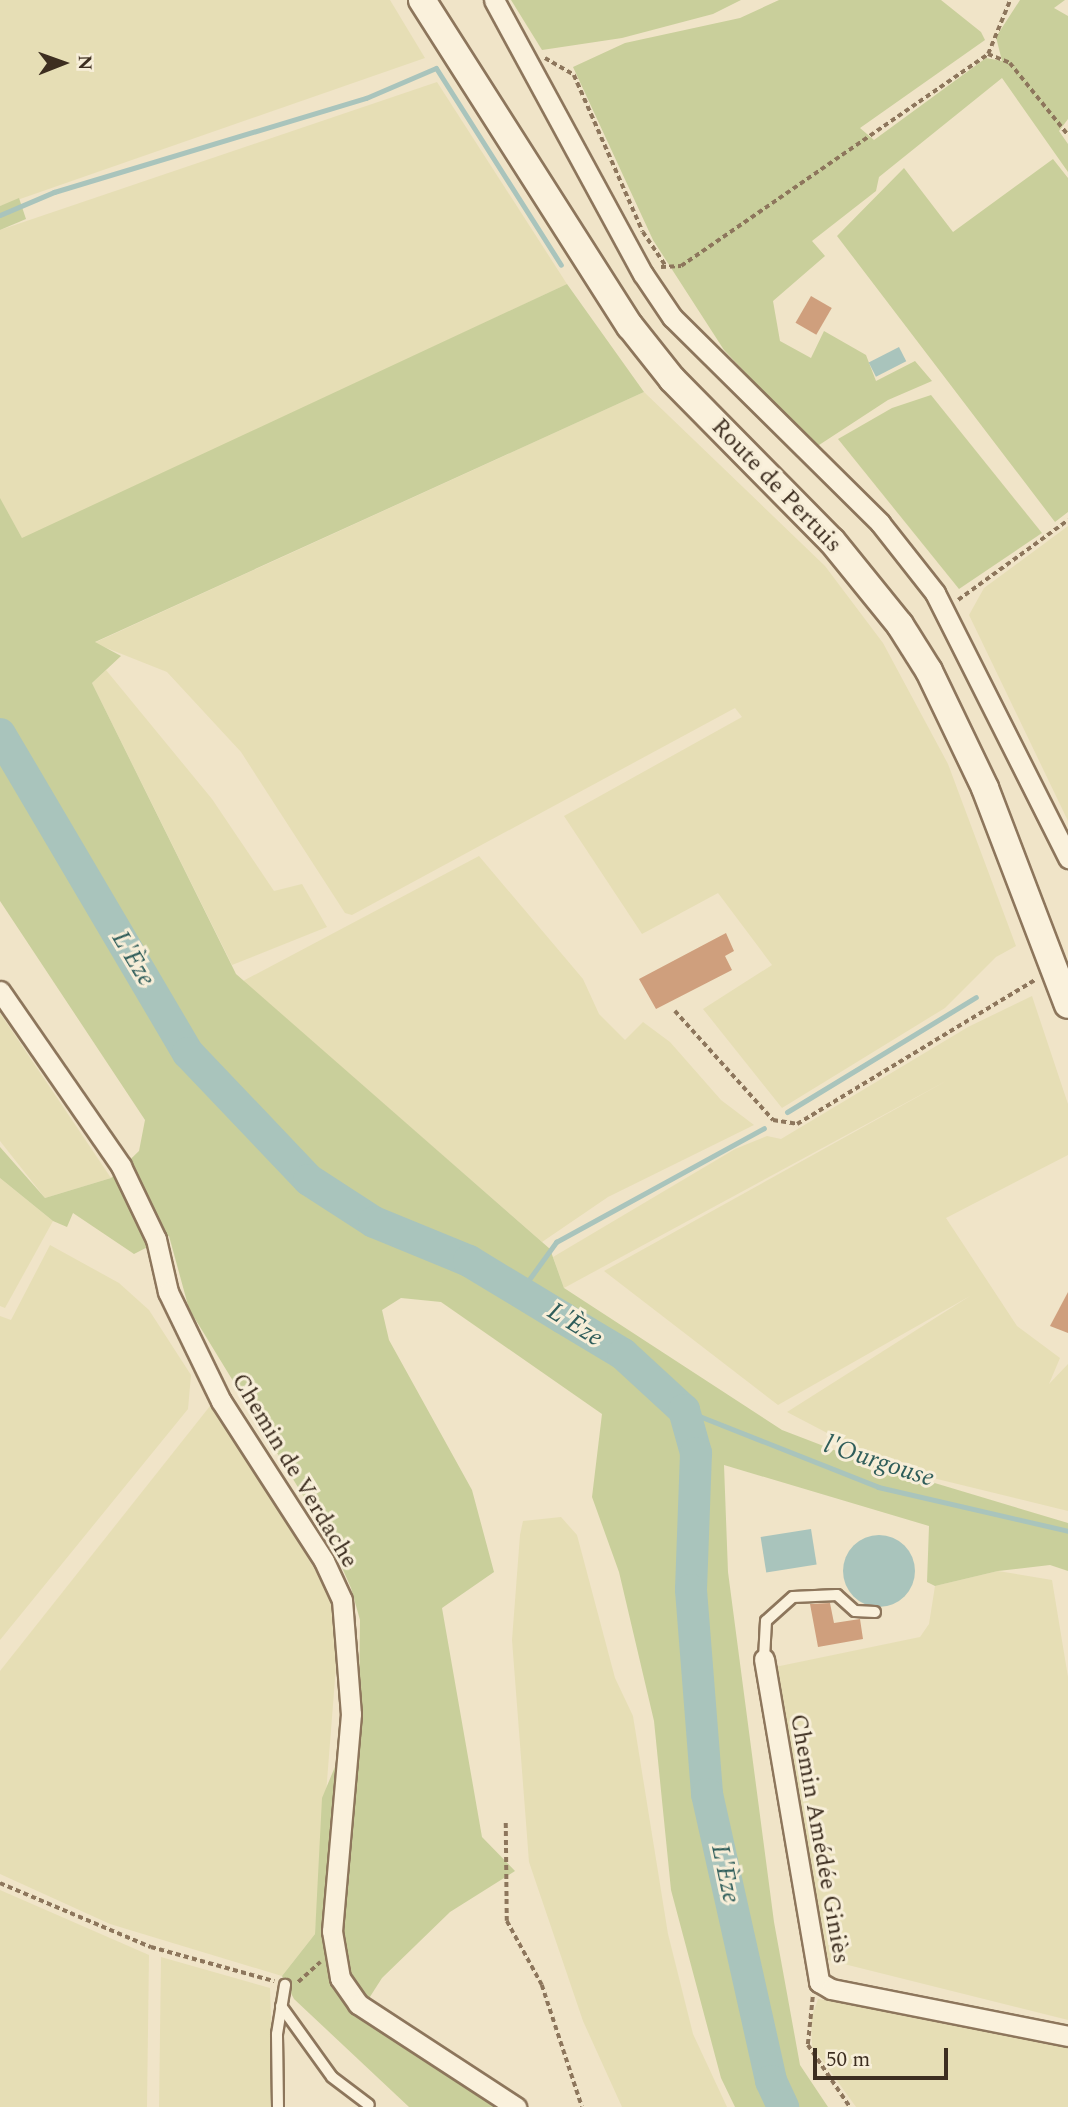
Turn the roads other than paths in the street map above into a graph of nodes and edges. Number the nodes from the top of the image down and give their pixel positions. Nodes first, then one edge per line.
1 (422, 0) edge
2 (494, 0) edge
3 (1068, 858) edge
4 (0, 991) edge
5 (1068, 1005) edge
6 (876, 1612) dead end
7 (764, 1659) joint
8 (285, 1985) road end
9 (281, 2006) junction
10 (1068, 2036) edge
11 (369, 2105) dead end
12 (278, 2107) edge
13 (516, 2107) edge

1 - 5 main road, Route de Pertuis
2 - 3 street
4 - 13 street, Chemin de Verdache
6 - 7 lane
7 - 10 street, Chemin Amédée Giniès
8 - 9 lane
9 - 11 lane
9 - 12 lane

